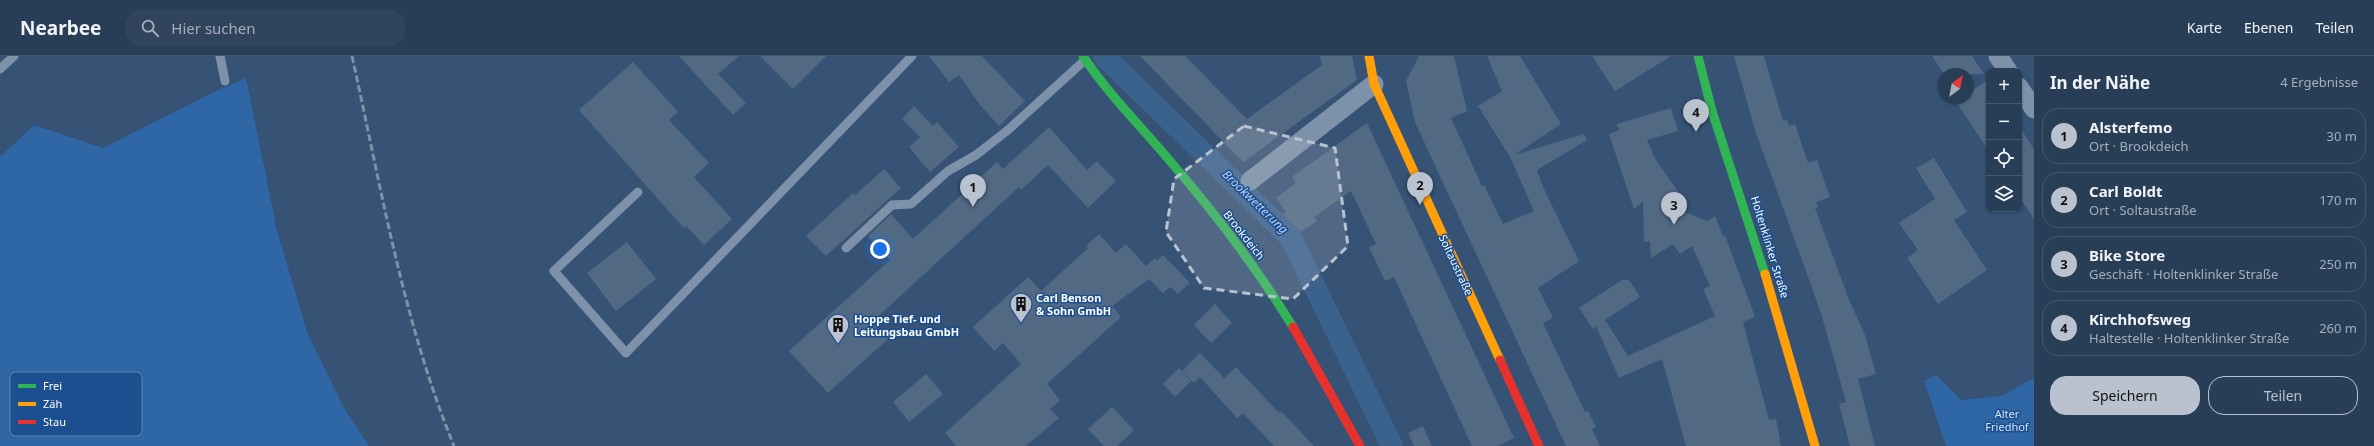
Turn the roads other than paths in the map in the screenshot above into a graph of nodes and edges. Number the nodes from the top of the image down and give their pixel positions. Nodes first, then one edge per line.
1 (14, 56) edge
2 (220, 56) edge
3 (912, 56) edge
4 (1369, 56) edge
5 (1698, 56) edge
6 (1998, 56) edge
7 (1084, 58) edge
8 (2006, 68) edge
9 (0, 69) edge
10 (225, 81) dead end
11 (1374, 84) junction
12 (2022, 91) edge
13 (2034, 109) edge
14 (1250, 181) dead end
15 (638, 192) dead end
16 (846, 248) dead end
17 (1360, 446) edge
18 (1539, 446) edge
19 (1815, 446) edge

1 - 9 lane
2 - 10 lane
3 - 15 lane
4 - 11 street, Soltaustraße
5 - 19 street, Holtenklinker Straße
6 - 8 street
7 - 16 lane
7 - 17 street, Brookdeich
11 - 14 street
11 - 18 street, Soltaustraße
12 - 13 street

